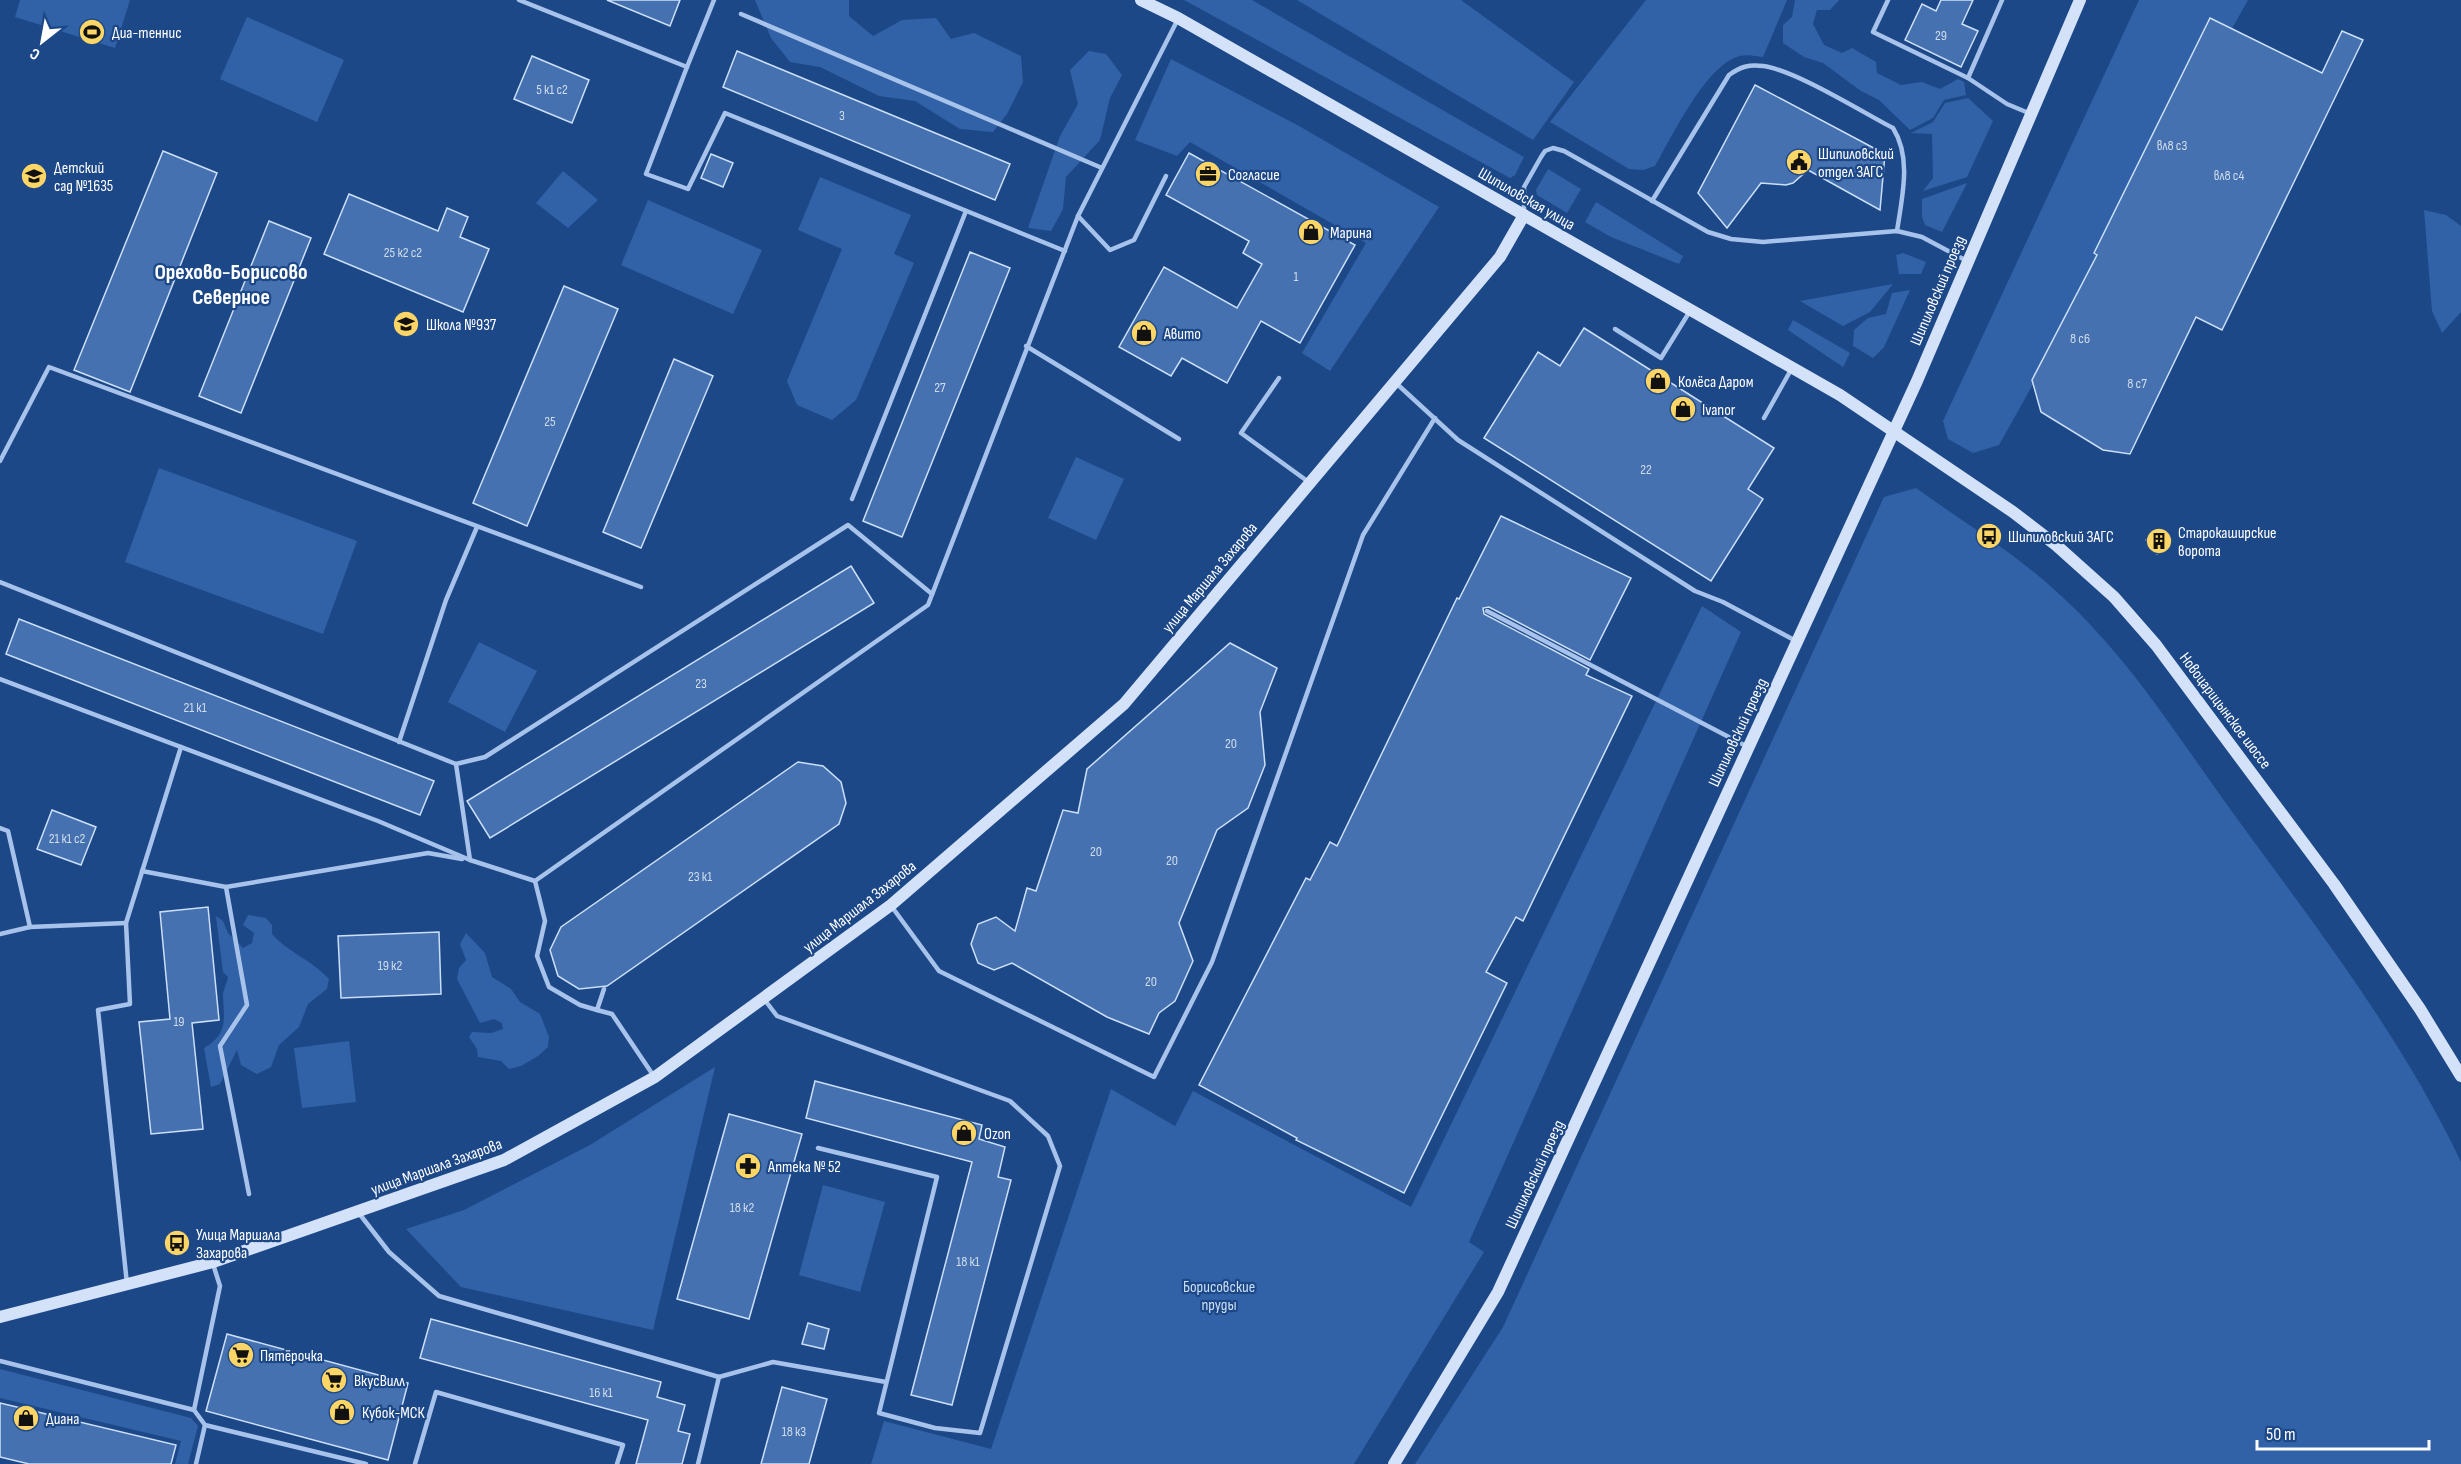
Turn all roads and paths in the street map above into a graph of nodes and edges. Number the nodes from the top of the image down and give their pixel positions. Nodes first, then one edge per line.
1 (519, 0) edge
2 (714, 0) edge
3 (1141, 0) edge
4 (1888, 0) edge
5 (2002, 0) edge
6 (2080, 0) edge
7 (741, 14) dead end
8 (1178, 18) junction
9 (687, 67) junction
10 (1968, 78) junction
11 (2031, 114) junction
12 (1102, 168) junction
13 (1166, 176) dead end
14 (1652, 201) junction
15 (966, 211) junction
16 (1524, 215) junction
17 (1078, 216) junction
18 (1897, 231) junction
19 (1065, 251) junction
20 (1967, 261) junction
21 (1690, 311) junction
22 (1615, 329) dead end
23 (1026, 346) junction
24 (1792, 368) junction
25 (1279, 378) dead end
26 (1394, 382) junction
27 (1435, 418) junction
28 (1764, 418) dead end
29 (1893, 432) junction
30 (1179, 439) dead end
31 (0, 461) edge
32 (1310, 483) junction
33 (852, 499) dead end
34 (477, 527) junction
35 (0, 582) edge
36 (641, 587) dead end
37 (932, 594) junction
38 (1487, 611) dead end
39 (1797, 641) junction
40 (0, 679) edge
41 (399, 741) junction
42 (181, 747) junction
43 (1748, 747) junction
44 (456, 764) junction
45 (0, 828) edge
46 (471, 860) junction
47 (142, 871) junction
48 (535, 881) junction
49 (226, 887) junction
50 (891, 905) junction
51 (126, 923) junction
52 (30, 927) junction
53 (0, 934) edge
54 (604, 989) dead end
55 (764, 999) junction
56 (597, 1010) junction
57 (2461, 1076) edge
58 (655, 1077) junction
59 (818, 1148) dead end
60 (249, 1194) dead end
61 (358, 1212) junction
62 (213, 1262) junction
63 (127, 1286) junction
64 (0, 1317) edge
65 (0, 1361) edge
66 (719, 1377) junction
67 (886, 1382) junction
68 (194, 1410) junction
69 (205, 1425) junction
70 (196, 1464) edge
71 (366, 1464) edge
72 (415, 1464) edge
73 (617, 1464) edge
74 (698, 1464) edge
75 (1394, 1464) edge

1 - 9 lane
2 - 9 lane
3 - 8 main road, Шипиловская улица
4 - 10 lane
5 - 10 lane
6 - 11 main road, Шипиловский проезд
7 - 12 lane
8 - 12 lane
8 - 16 main road, Шипиловская улица
9 - 15 lane
10 - 11 lane
11 - 20 main road, Шипиловский проезд
12 - 17 lane
13 - 17 lane
14 - 16 lane
14 - 18 lane
14 - 18 lane
15 - 19 lane
15 - 33 lane
16 - 21 main road, Шипиловская улица
16 - 26 main road, улица Маршала Захарова
17 - 19 lane
18 - 20 lane
19 - 23 lane
20 - 29 main road, Шипиловский проезд
21 - 22 lane
21 - 24 main road, Шипиловская улица
23 - 30 lane
23 - 37 lane
24 - 28 lane
24 - 29 main road, Шипиловская улица
25 - 32 lane
26 - 27 lane
26 - 32 main road, улица Маршала Захарова
27 - 39 lane
27 - 50 lane
29 - 39 main road, Шипиловский проезд
29 - 57 main road, Новоцарицынское шоссе
31 - 34 lane
32 - 50 main road, улица Маршала Захарова
34 - 36 lane
34 - 41 lane
35 - 41 lane
37 - 44 lane
37 - 48 lane
38 - 43 lane
39 - 43 main road, Шипиловский проезд
40 - 42 lane
41 - 44 lane
42 - 46 lane
42 - 47 lane
43 - 75 main road, Шипиловский проезд
44 - 46 lane
45 - 52 lane
46 - 48 lane
46 - 49 lane
47 - 49 lane
47 - 51 lane
48 - 56 lane
49 - 60 lane
50 - 55 main road, улица Маршала Захарова
51 - 52 lane
51 - 63 lane
52 - 53 lane
54 - 56 lane
55 - 58 main road, улица Маршала Захарова
55 - 67 lane
56 - 58 lane
58 - 61 main road, улица Маршала Захарова
59 - 67 lane
61 - 62 main road, улица Маршала Захарова
61 - 66 lane
62 - 63 main road, улица Маршала Захарова
62 - 68 lane
63 - 64 main road, улица Маршала Захарова
65 - 68 lane
66 - 67 lane
66 - 74 lane
68 - 69 lane
69 - 70 lane
69 - 71 lane
72 - 73 lane

